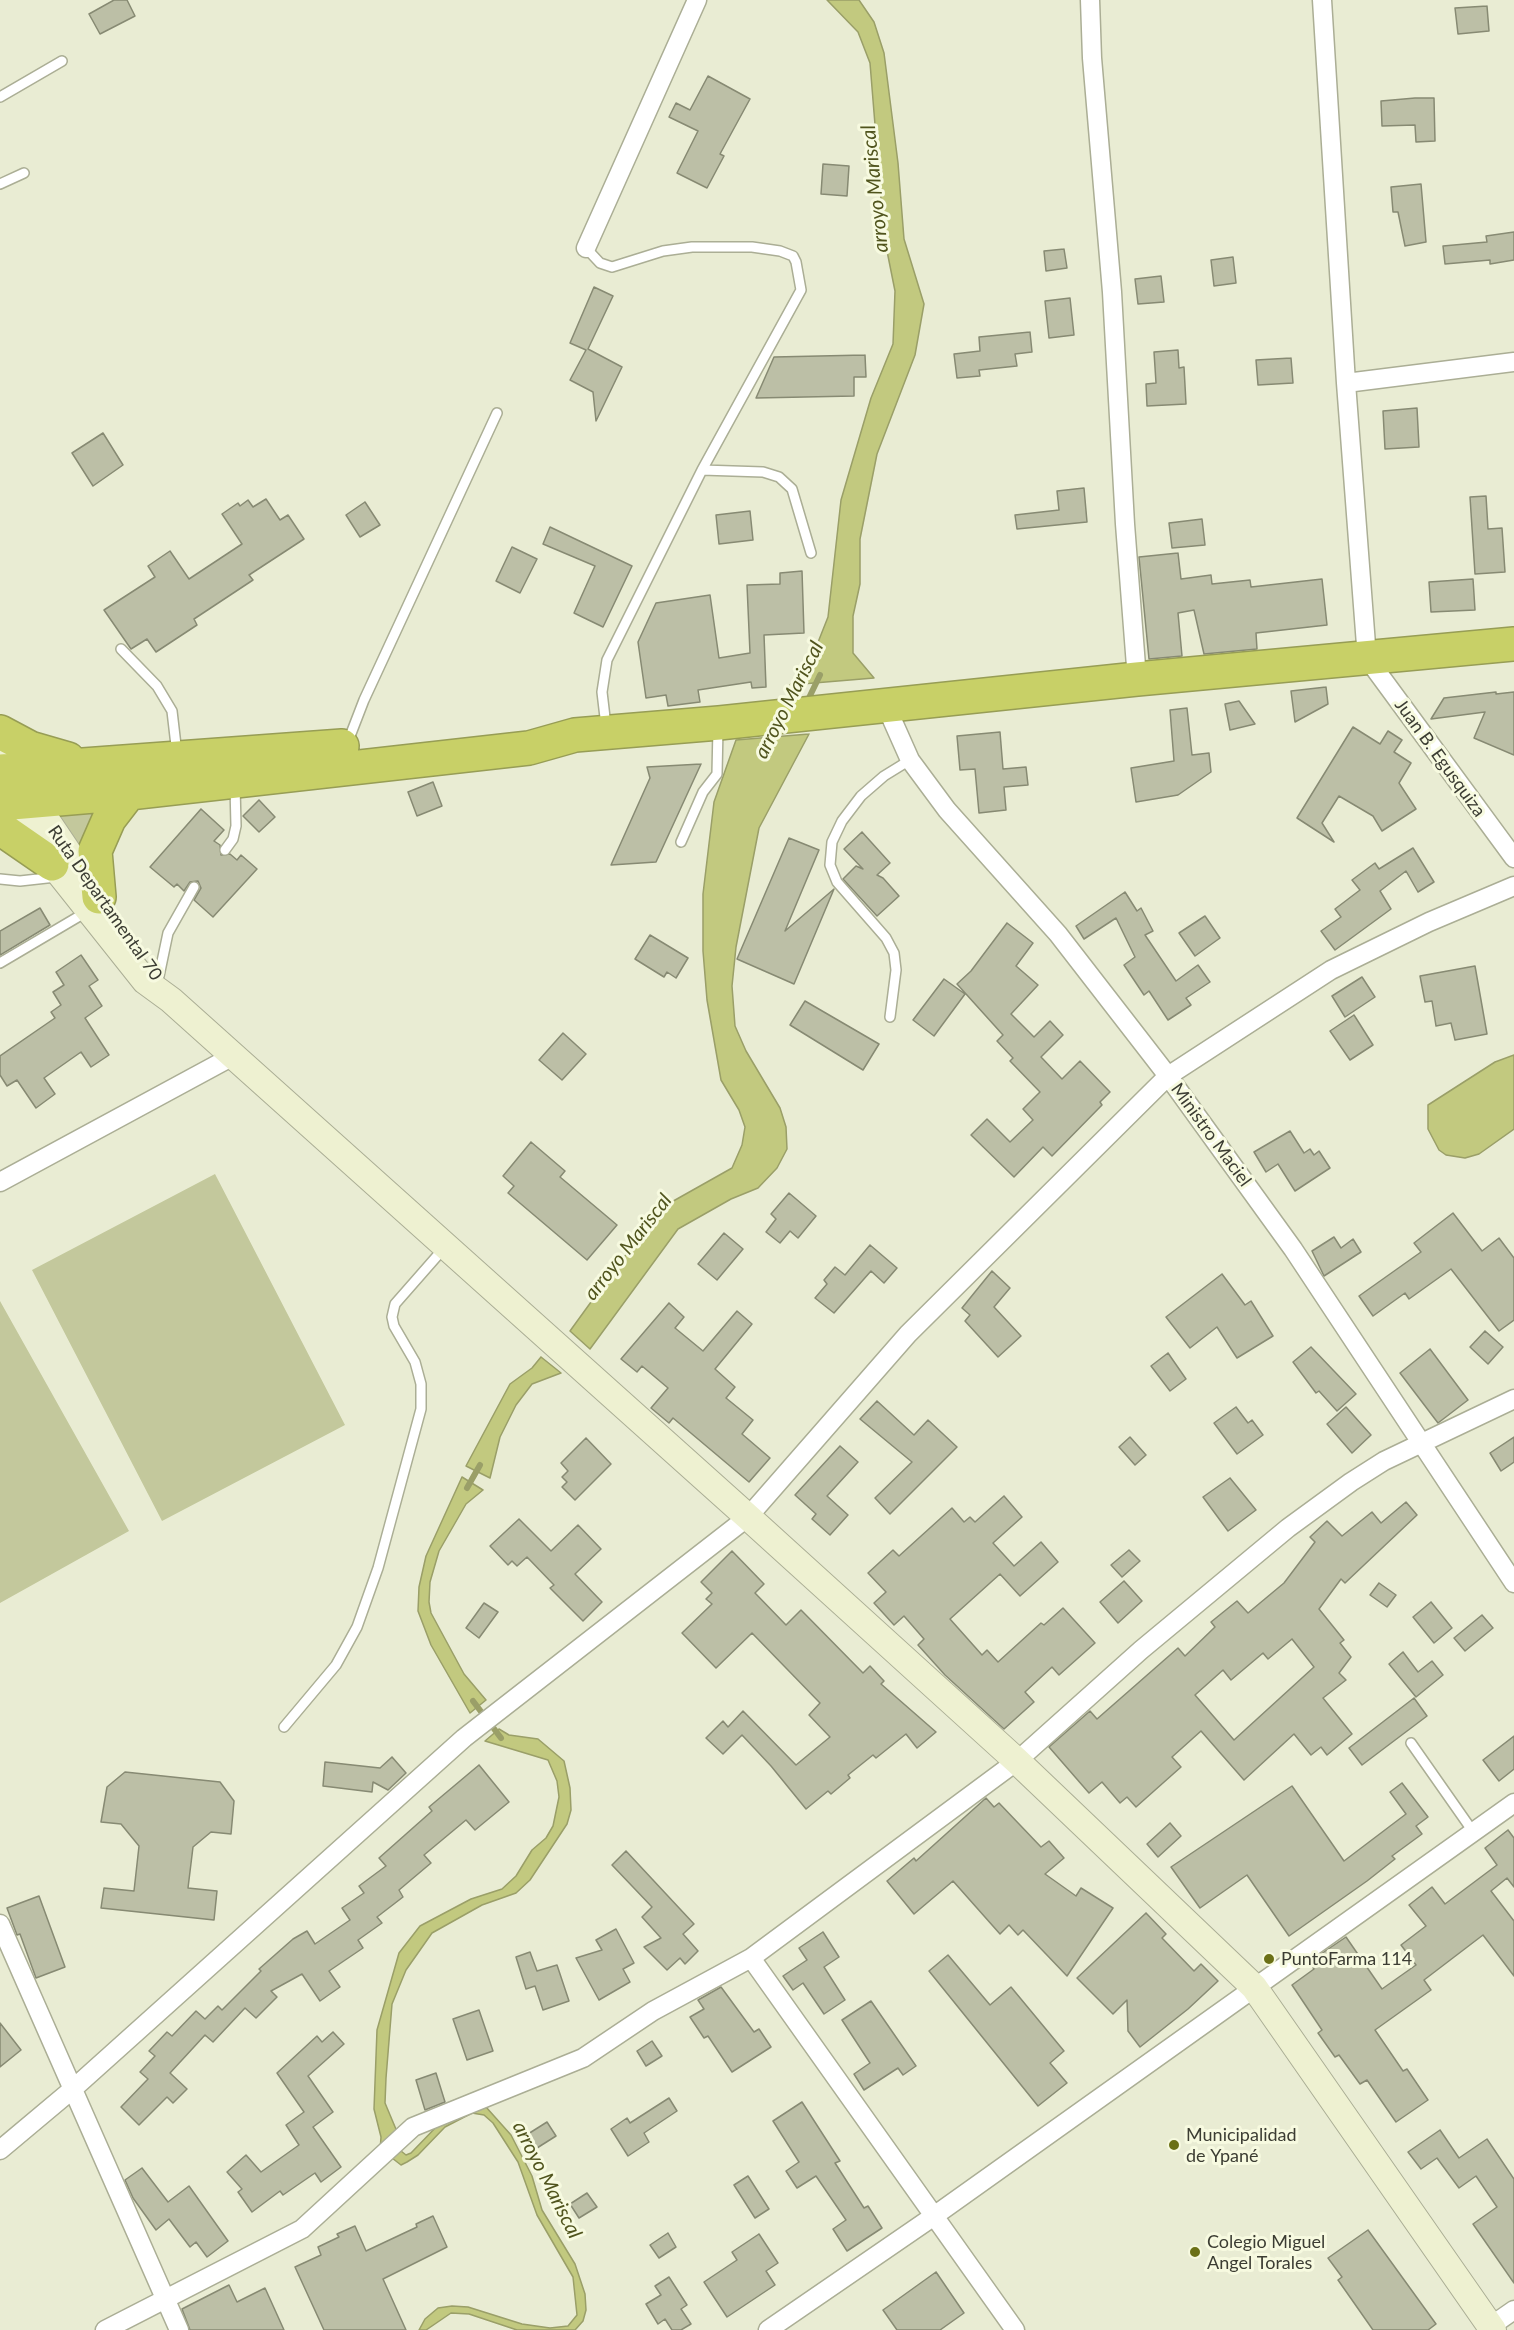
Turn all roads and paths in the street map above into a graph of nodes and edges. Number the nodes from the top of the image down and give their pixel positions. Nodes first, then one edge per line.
1 (697, 0) edge
2 (1090, 0) edge
3 (1322, 0) edge
4 (62, 61) dead end
5 (0, 97) edge
6 (24, 173) dead end
7 (0, 184) edge
8 (586, 248) joint
9 (1514, 362) edge
10 (1346, 383) junction
11 (497, 412) dead end
12 (702, 470) junction
13 (811, 553) dead end
14 (1514, 644) edge
15 (121, 649) dead end
16 (1367, 658) junction
17 (1137, 680) junction
18 (879, 706) junction
19 (719, 723) junction
20 (0, 732) edge
21 (590, 733) junction
22 (346, 746) junction
23 (178, 759) junction
24 (910, 760) junction
25 (81, 763) junction
26 (234, 780) junction
27 (8, 788) edge
28 (129, 793) junction
29 (681, 842) dead end
30 (225, 850) dead end
31 (1514, 858) edge
32 (57, 870) junction
33 (0, 879) edge
34 (194, 886) dead end
35 (1514, 886) edge
36 (93, 904) junction
37 (0, 963) edge
38 (159, 976) junction
39 (171, 1000) junction
40 (890, 1017) dead end
41 (233, 1056) junction
42 (1168, 1076) junction
43 (0, 1182) edge
44 (445, 1247) junction
45 (1514, 1399) edge
46 (1420, 1444) junction
47 (748, 1517) junction
48 (1514, 1583) edge
49 (284, 1727) dead end
50 (1411, 1743) dead end
51 (1017, 1761) junction
52 (1514, 1803) edge
53 (1474, 1833) junction
54 (0, 1924) edge
55 (751, 1958) junction
56 (1254, 1987) junction
57 (74, 2088) junction
58 (0, 2150) edge
59 (934, 2216) junction
60 (166, 2298) junction
61 (1514, 2310) edge
62 (1489, 2329) edge
63 (105, 2330) edge
64 (179, 2330) edge
65 (768, 2330) edge
66 (1015, 2330) edge

1 - 8 street
2 - 17 street
3 - 10 street
4 - 5 lane
6 - 7 lane
8 - 12 lane
9 - 10 street
10 - 16 street
11 - 22 lane
12 - 13 lane
12 - 21 lane
14 - 16 highway
15 - 23 lane
16 - 17 highway
16 - 31 street, Juan B. Egusquiza
17 - 18 highway
18 - 19 highway
18 - 24 street, Ministro Maciel
19 - 21 highway
19 - 29 lane
20 - 25 highway
21 - 22 highway
21 - 26 highway
22 - 23 highway
23 - 25 highway
24 - 40 lane
24 - 42 street, Ministro Maciel
25 - 27 highway
26 - 28 highway
26 - 30 lane
27 - 28 highway
27 - 32 highway
27 - 36 main road, Ruta Departamental 70
28 - 36 highway
32 - 33 lane
32 - 36 main road, Ruta Departamental 70
34 - 38 lane
35 - 42 street
36 - 37 lane
36 - 38 main road, Ruta Departamental 70
36 - 39 main road, Ruta Departamental 70
38 - 39 main road, Ruta Departamental 70
39 - 41 main road
41 - 43 street
41 - 44 main road
42 - 46 street, Ministro Maciel
42 - 47 street
44 - 47 main road
44 - 49 lane
45 - 46 street
46 - 48 street, Ministro Maciel
46 - 51 street
47 - 51 main road
47 - 57 street
50 - 53 lane
51 - 55 street
51 - 56 main road
52 - 53 street
53 - 56 street
54 - 57 street
55 - 59 street
55 - 60 street
56 - 59 street
56 - 62 main road
57 - 58 street
57 - 60 street
59 - 65 street
59 - 66 street
60 - 63 street
60 - 64 street
61 - 62 street

